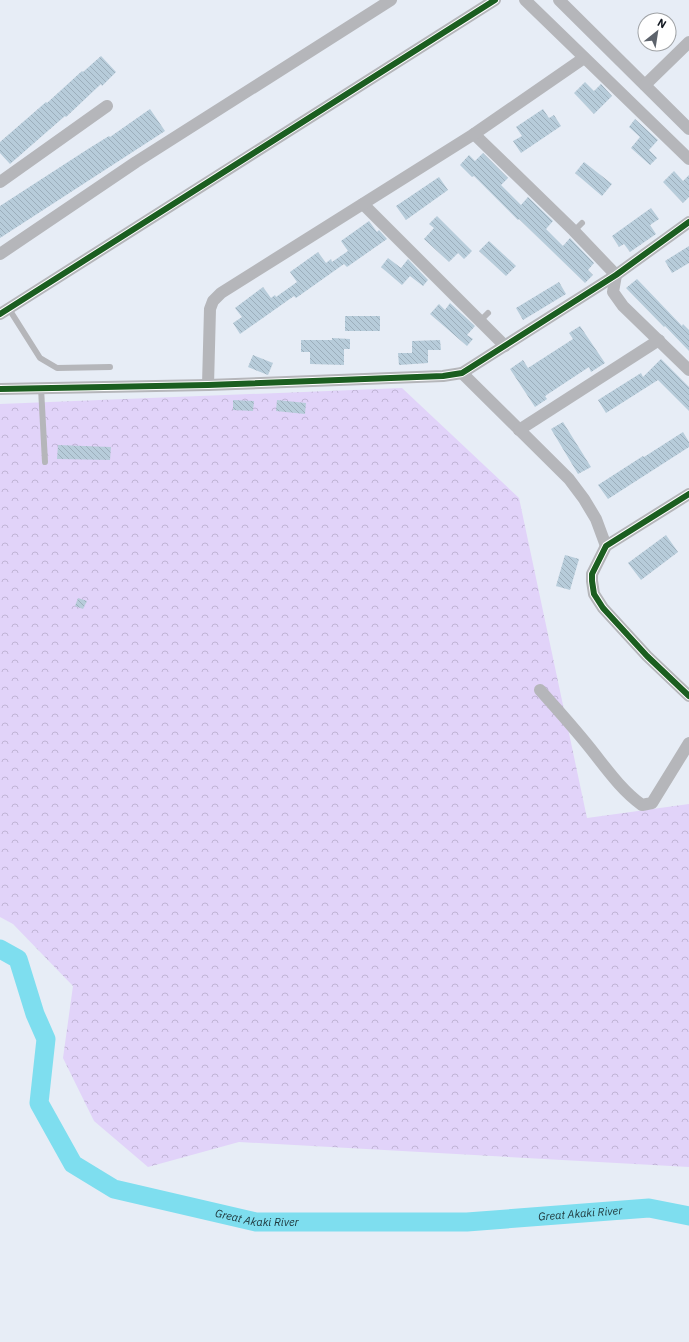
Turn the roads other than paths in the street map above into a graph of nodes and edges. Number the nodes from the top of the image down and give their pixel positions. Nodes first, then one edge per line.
1 (391, 0) edge
2 (495, 0) edge
3 (525, 0) edge
4 (559, 0) edge
5 (689, 42) edge
6 (584, 58) junction
7 (645, 85) junction
8 (107, 106) dead end
9 (689, 129) edge
10 (474, 134) junction
11 (689, 159) edge
12 (0, 182) edge
13 (362, 204) junction
14 (689, 222) edge
15 (0, 254) edge
16 (616, 274) junction
17 (4, 312) edge
18 (659, 340) junction
19 (505, 346) junction
20 (110, 367) dead end
21 (689, 370) edge
22 (462, 373) junction
23 (208, 385) junction
24 (41, 388) junction
25 (0, 389) edge
26 (519, 430) junction
27 (45, 462) dead end
28 (689, 494) edge
29 (606, 546) junction
30 (540, 690) dead end
31 (689, 696) edge
32 (689, 743) edge

1 - 15 street
2 - 17 street
3 - 6 street
4 - 7 street
5 - 7 street
6 - 10 street
6 - 11 street
7 - 9 street
8 - 12 street
10 - 13 street
10 - 16 street
13 - 19 street
13 - 23 street
14 - 16 street
16 - 18 street
16 - 19 street
17 - 20 lane
18 - 21 street
18 - 26 street
19 - 22 street
22 - 23 street
22 - 26 street
23 - 24 street
24 - 25 street
24 - 27 lane
26 - 29 street
28 - 29 street
29 - 31 street
30 - 32 street

